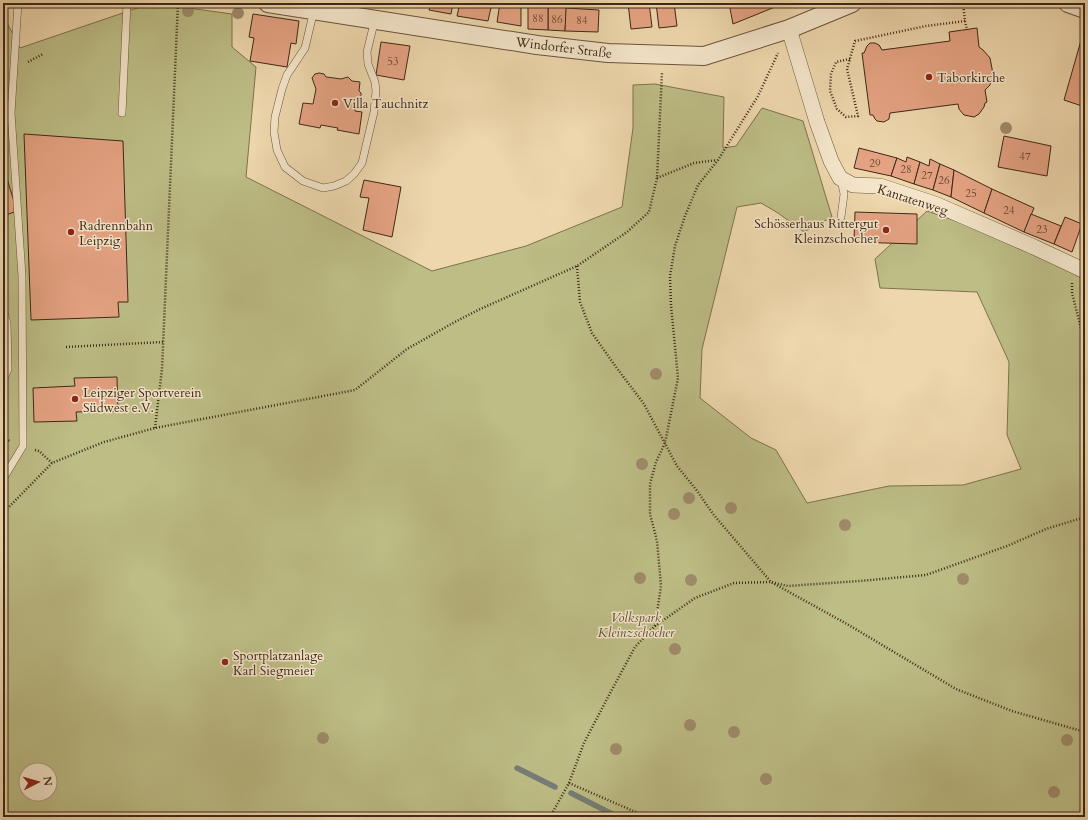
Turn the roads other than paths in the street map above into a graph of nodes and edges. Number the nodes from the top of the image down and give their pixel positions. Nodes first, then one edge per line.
1 (18, 3) edge
2 (127, 3) edge
3 (268, 3) edge
4 (852, 3) edge
5 (1068, 3) edge
6 (1085, 9) edge
7 (314, 10) junction
8 (375, 19) junction
9 (789, 29) junction
10 (122, 114) dead end
11 (840, 178) junction
12 (841, 217) dead end
13 (1080, 269) edge
14 (3, 309) edge
15 (3, 381) edge
16 (3, 479) edge

1 - 16 lane
2 - 10 lane
3 - 7 street, Windorfer Straße
4 - 9 street, Windorfer Straße
5 - 6 street
7 - 8 street, Windorfer Straße
7 - 8 lane
8 - 9 street, Windorfer Straße
9 - 11 street
11 - 12 lane
11 - 13 street, Kantatenweg
14 - 15 lane

